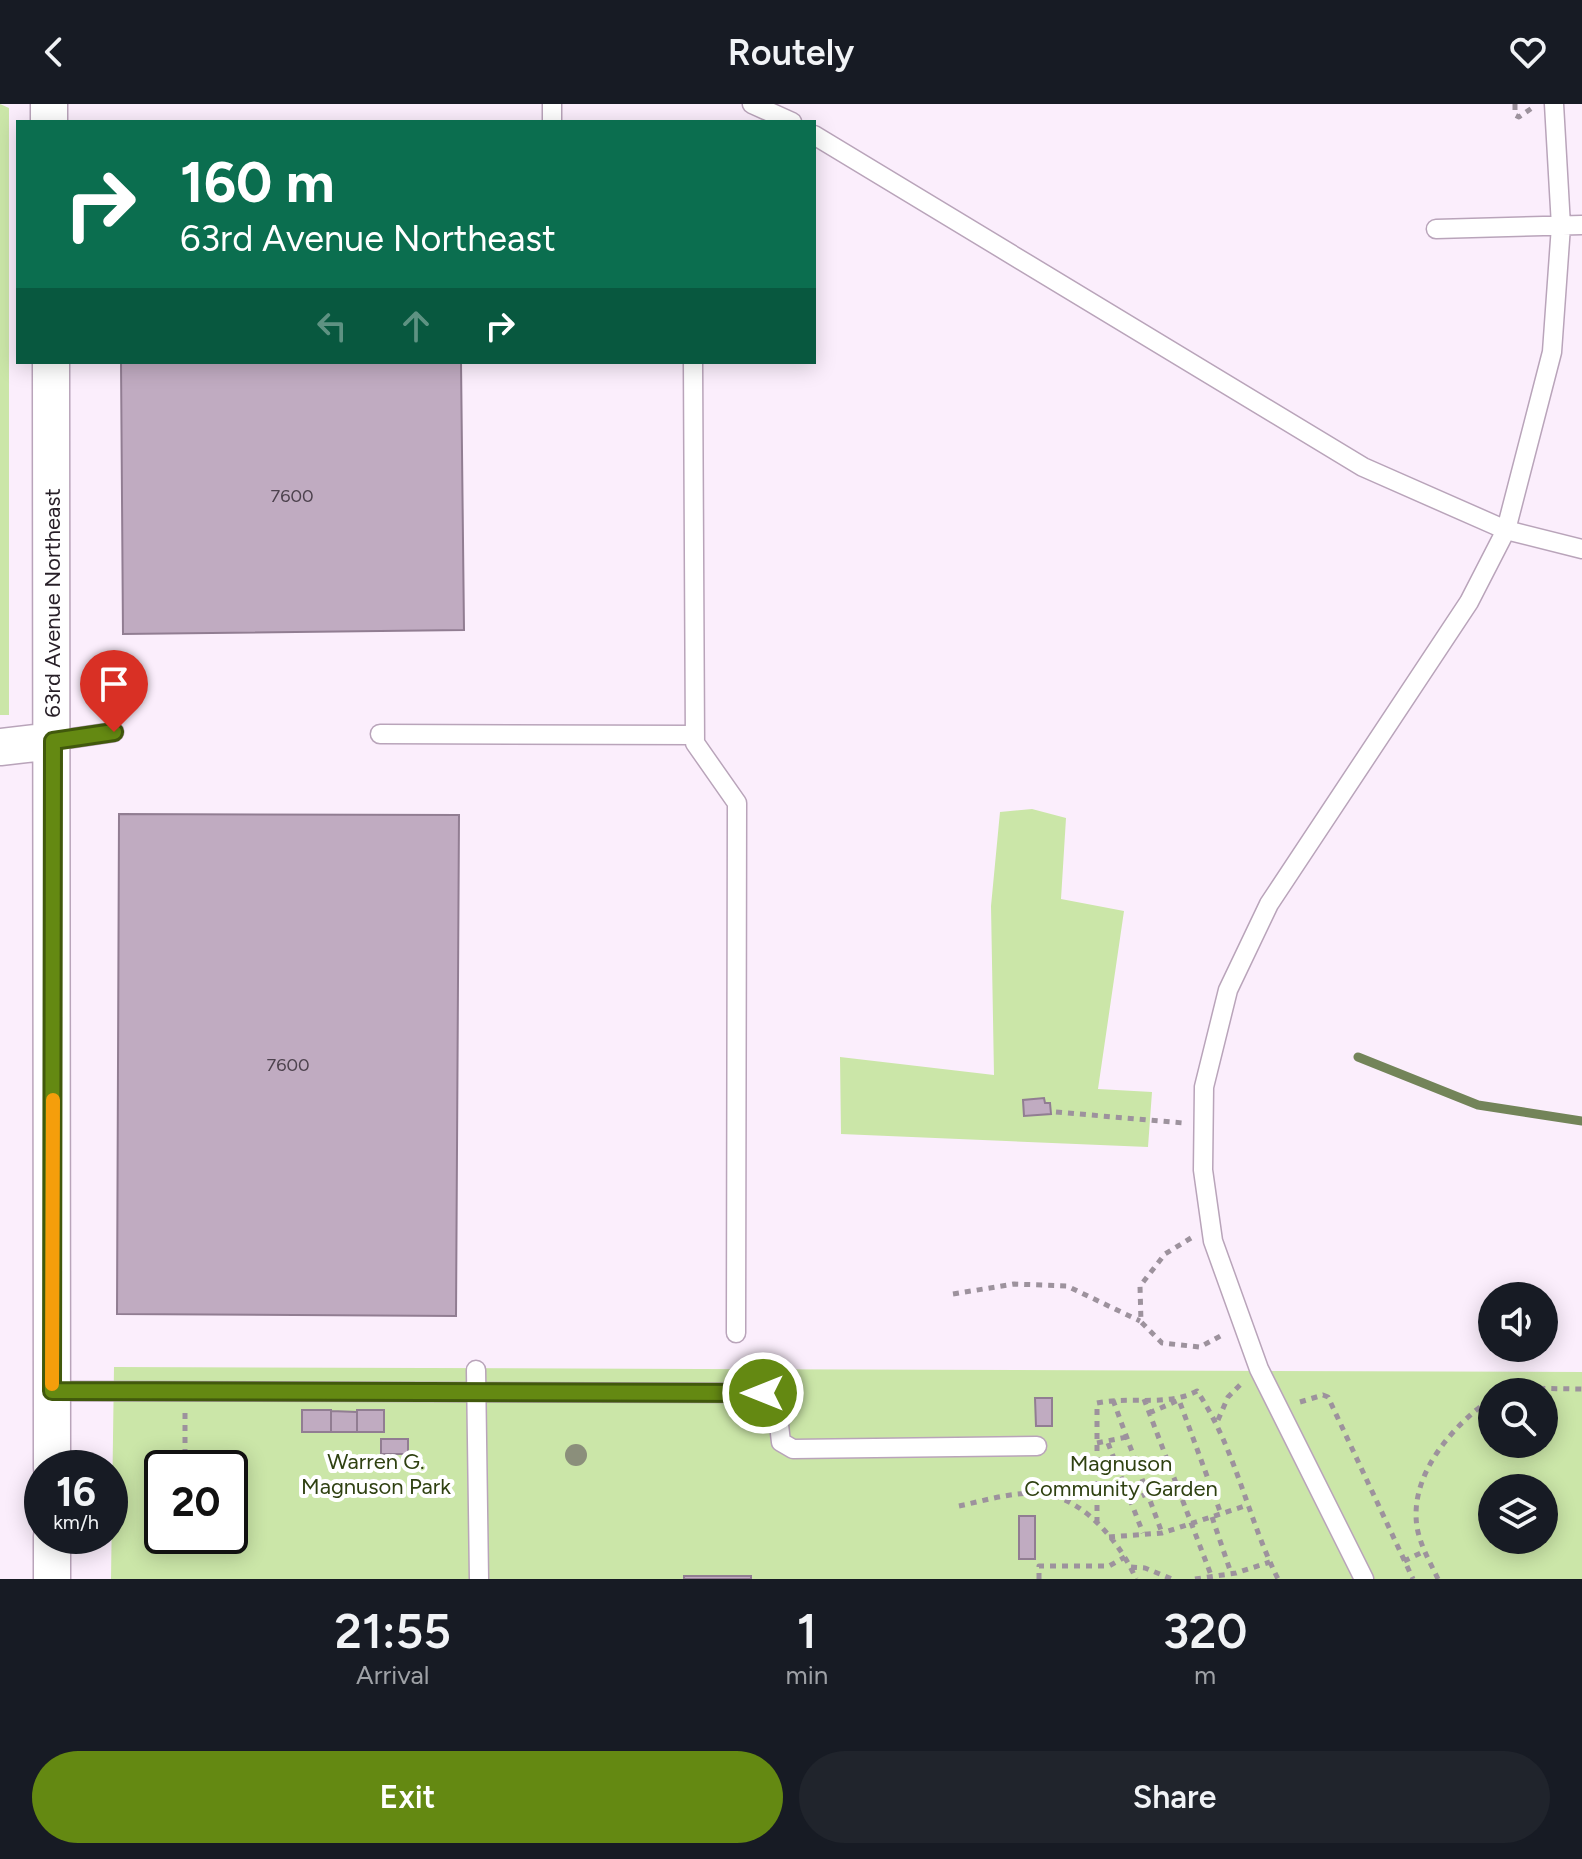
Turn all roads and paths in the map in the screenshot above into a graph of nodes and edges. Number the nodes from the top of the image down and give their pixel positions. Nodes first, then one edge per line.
1 (752, 104) edge
2 (1515, 104) edge
3 (1537, 104) edge
4 (1554, 104) edge
5 (791, 115) edge
6 (816, 136) edge
7 (1582, 225) edge
8 (1561, 226) junction
9 (1436, 229) dead end
10 (51, 364) edge
11 (693, 364) edge
12 (1506, 530) junction
13 (1582, 549) edge
14 (114, 732) dead end
15 (380, 734) dead end
16 (695, 735) junction
17 (53, 741) junction
18 (0, 747) edge
19 (1056, 1112) dead end
20 (1204, 1125) junction
21 (1212, 1224) junction
22 (953, 1294) dead end
23 (1141, 1322) junction
24 (1243, 1325) junction
25 (736, 1333) dead end
26 (476, 1370) dead end
27 (1242, 1383) dead end
28 (1558, 1389) edge
29 (1582, 1389) edge
30 (52, 1391) junction
31 (476, 1392) junction
32 (1296, 1393) dead end
33 (1144, 1399) junction
34 (1113, 1400) junction
35 (1179, 1400) junction
36 (1478, 1411) edge
37 (1149, 1413) junction
38 (1217, 1421) junction
39 (185, 1432) dead end
40 (1127, 1437) junction
41 (1097, 1443) junction
42 (1108, 1443) junction
43 (1037, 1446) dead end
44 (52, 1450) edge
45 (185, 1450) edge
46 (1097, 1472) junction
47 (1120, 1472) junction
48 (1175, 1481) junction
49 (1147, 1493) junction
50 (1131, 1501) junction
51 (1248, 1505) junction
52 (959, 1506) dead end
53 (1221, 1514) junction
54 (1212, 1517) junction
55 (1097, 1523) junction
56 (1192, 1524) junction
57 (1143, 1533) junction
58 (1162, 1533) junction
59 (1108, 1537) junction
60 (1425, 1551) junction
61 (52, 1554) edge
62 (1125, 1557) junction
63 (1404, 1561) junction
64 (1270, 1562) junction
65 (1131, 1567) junction
66 (1211, 1575) junction
67 (1235, 1575) edge
68 (52, 1579) edge
69 (479, 1579) edge
70 (1039, 1579) edge
71 (1136, 1579) edge
72 (1172, 1579) edge
73 (1195, 1579) edge
74 (1278, 1579) edge
75 (1364, 1579) edge
76 (1413, 1579) edge
77 (1438, 1579) edge

1 - 5 lane
2 - 3 path
4 - 8 lane
6 - 12 lane
7 - 8 lane
8 - 9 lane
8 - 12 lane
10 - 17 street, 63rd Avenue Northeast
11 - 16 lane
12 - 13 lane
12 - 20 lane
14 - 17 lane
15 - 16 lane
16 - 25 lane
17 - 18 street
17 - 30 street, 63rd Avenue Northeast
19 - 20 path
20 - 21 lane
21 - 23 path
21 - 24 lane
22 - 23 path
23 - 24 path
24 - 75 lane
26 - 31 lane
27 - 38 path
28 - 29 path
30 - 31 lane
30 - 44 street, 63rd Avenue Northeast
31 - 43 lane
31 - 69 lane
32 - 63 path
33 - 34 path
33 - 35 path
33 - 37 path
34 - 40 path
34 - 41 path
35 - 37 path
35 - 38 path
35 - 53 path
36 - 60 path
37 - 48 path
38 - 51 path
39 - 45 path
40 - 42 path
40 - 49 path
41 - 42 path
41 - 46 path
42 - 47 path
46 - 47 path
46 - 55 path
47 - 50 path
48 - 49 path
48 - 56 path
49 - 50 path
49 - 58 path
50 - 57 path
51 - 53 path
51 - 64 path
52 - 55 path
53 - 54 path
54 - 56 path
54 - 67 path
55 - 59 path
56 - 58 path
56 - 66 path
57 - 58 path
57 - 59 path
59 - 62 path
60 - 63 path
60 - 77 path
61 - 68 street
62 - 65 path
62 - 70 path
63 - 76 path
64 - 67 path
64 - 74 path
65 - 71 path
65 - 72 path
66 - 67 path
66 - 73 path

